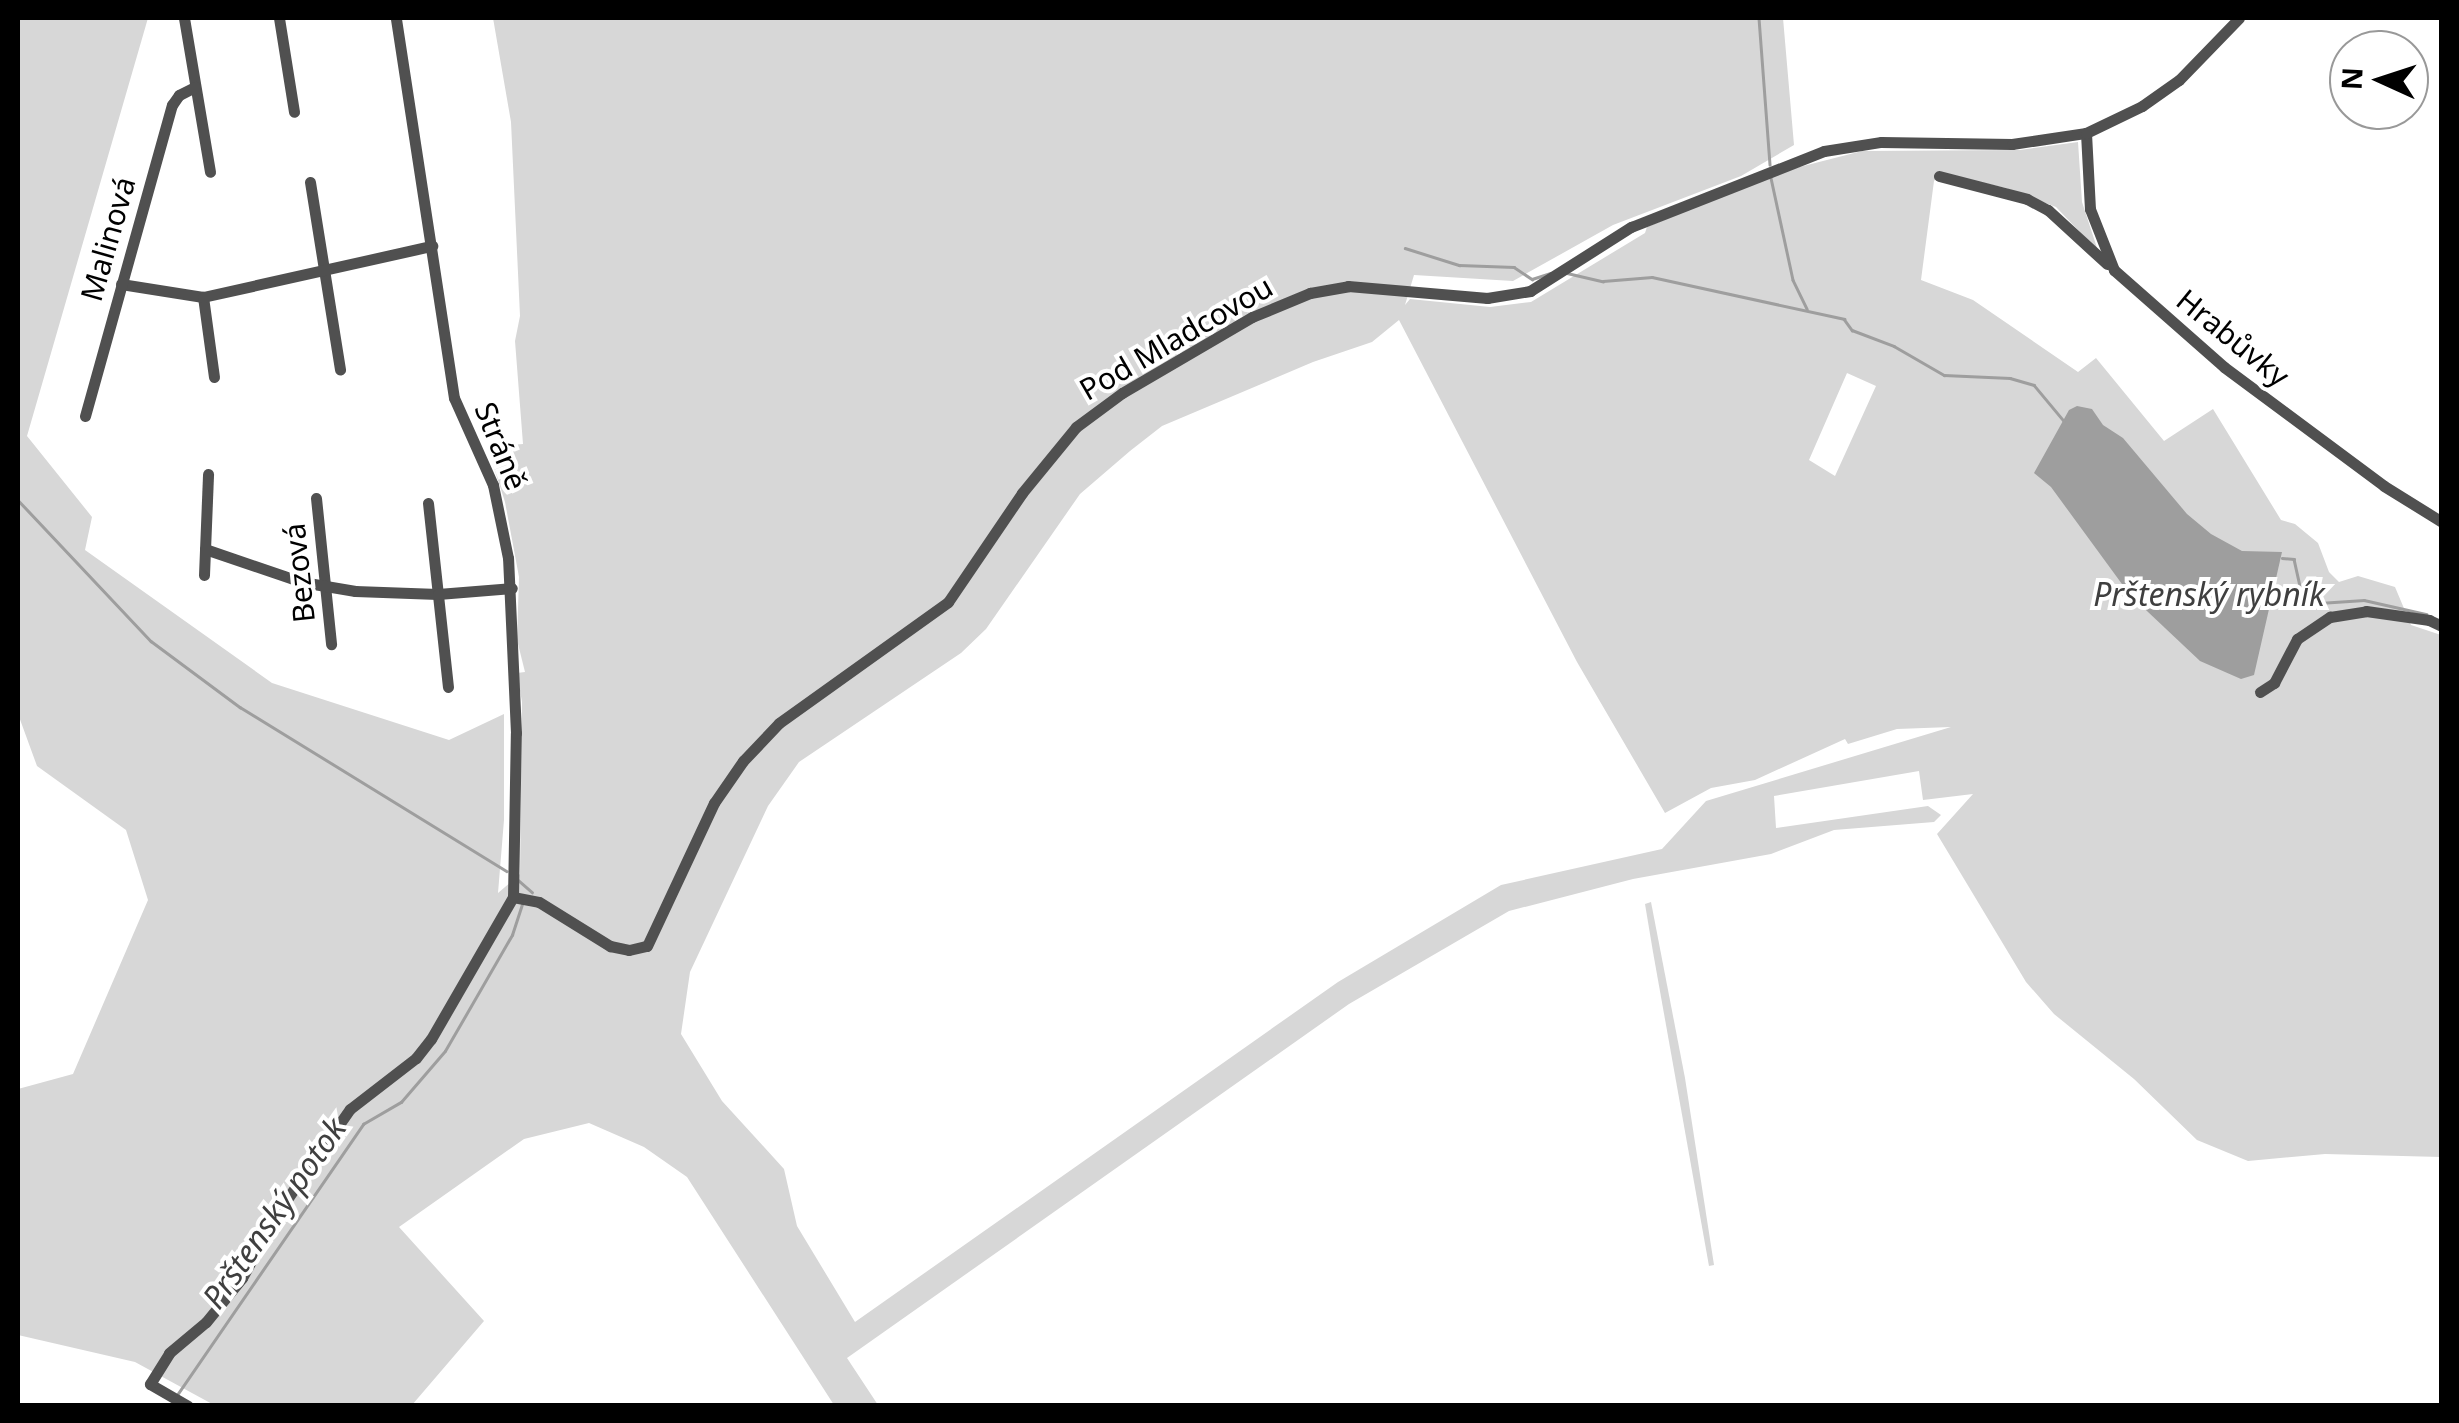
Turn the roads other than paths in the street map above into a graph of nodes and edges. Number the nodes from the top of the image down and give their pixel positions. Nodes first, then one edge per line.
1 (184, 18) edge
2 (280, 18) edge
3 (396, 18) edge
4 (2239, 18) edge
5 (195, 87) junction
6 (294, 112) dead end
7 (2086, 133) junction
8 (210, 172) dead end
9 (1939, 176) dead end
10 (310, 182) dead end
11 (432, 246) junction
12 (2114, 270) junction
13 (327, 271) junction
14 (121, 284) junction
15 (203, 297) junction
16 (340, 370) dead end
17 (214, 377) dead end
18 (85, 416) dead end
19 (208, 474) dead end
20 (316, 498) dead end
21 (428, 503) dead end
22 (2442, 522) edge
23 (206, 549) junction
24 (204, 575) dead end
25 (326, 587) junction
26 (512, 588) junction
27 (438, 594) junction
28 (2442, 626) edge
29 (332, 644) dead end
30 (448, 687) dead end
31 (2260, 692) dead end
32 (513, 898) junction
33 (188, 1406) edge

1 - 5 street
2 - 6 street
3 - 11 street, Stráně
4 - 7 street, Pod Mladcovou
5 - 8 street
5 - 14 street, Malinová
7 - 12 street, Hrabůvky
7 - 32 street, Pod Mladcovou
9 - 12 street
10 - 13 street
11 - 13 street
11 - 26 street, Stráně
12 - 22 street, Hrabůvky
13 - 15 street
13 - 16 street
14 - 15 street
14 - 18 street, Malinová
15 - 17 street
19 - 23 street
20 - 25 street, Bezová
21 - 27 street
23 - 24 street
23 - 25 street
25 - 27 street
25 - 29 street, Bezová
26 - 27 street
26 - 32 street, Stráně
27 - 30 street
28 - 31 street
32 - 33 street

